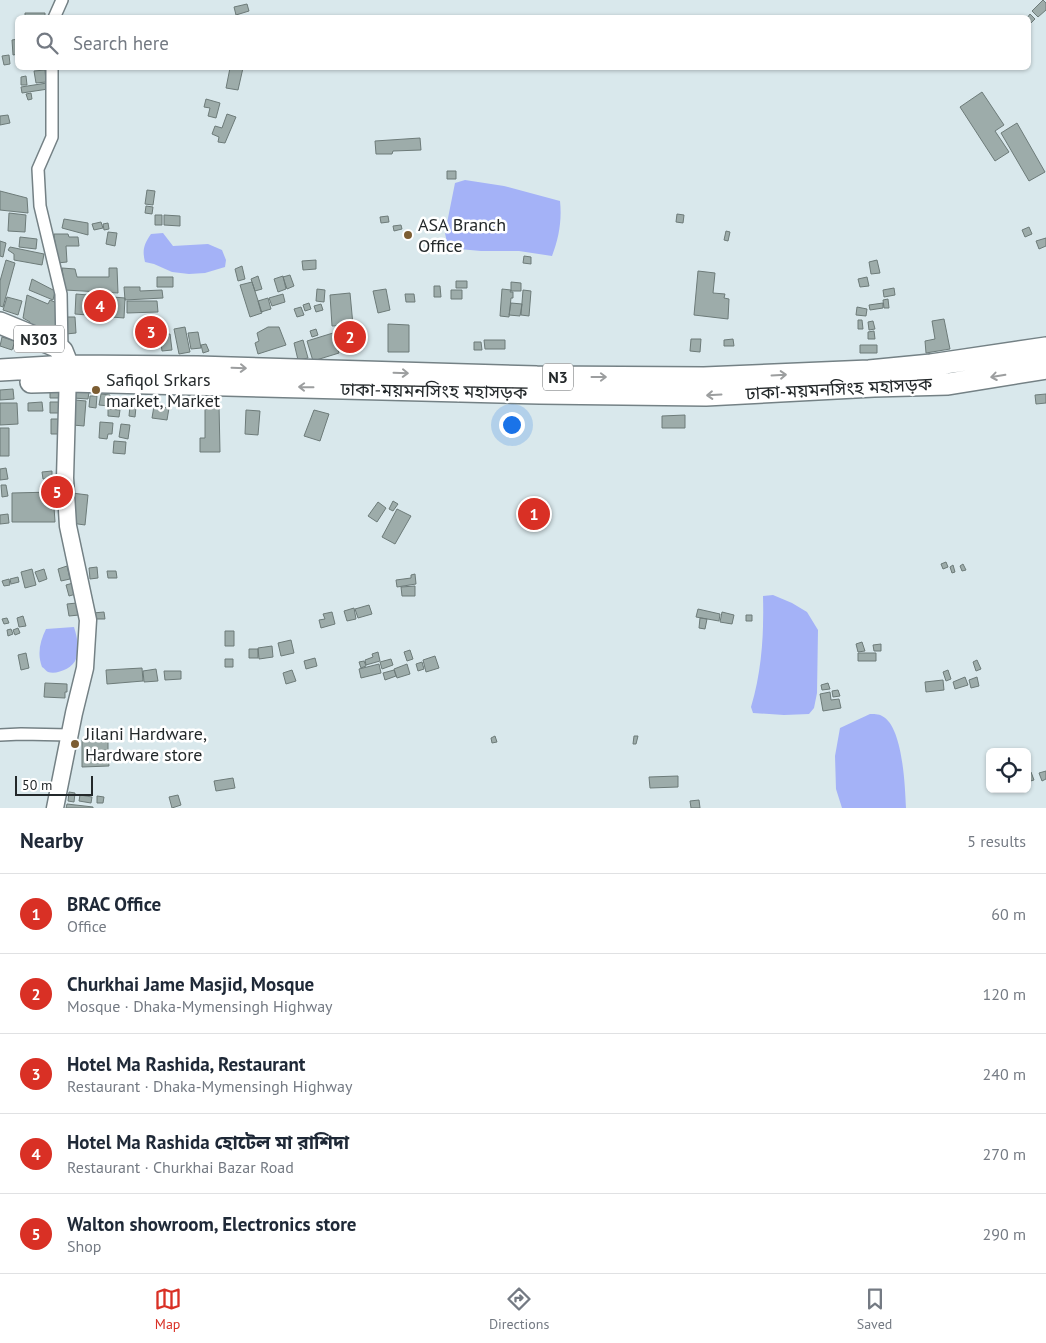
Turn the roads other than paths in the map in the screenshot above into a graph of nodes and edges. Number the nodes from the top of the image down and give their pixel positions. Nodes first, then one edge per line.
1 (62, 0) edge
2 (55, 15) edge
3 (52, 70) edge
4 (0, 323) edge
5 (1046, 348) edge
6 (66, 366) junction
7 (1046, 368) edge
8 (0, 370) edge
9 (0, 382) edge
10 (0, 735) edge
11 (69, 735) junction
12 (55, 808) edge

1 - 2 street
3 - 6 street
4 - 6 highway, N303
6 -> 5 highway, N3
7 -> 6 highway, ঢাকা-ময়মনসিংহ মহাসড়ক / N3
6 - 8 highway, ঢাকা-ময়মনসিংহ মহাসড়ক / N3
6 - 9 highway, ঢাকা-ময়মনসিংহ মহাসড়ক / N3
6 - 11 street
10 - 11 street
11 - 12 street

